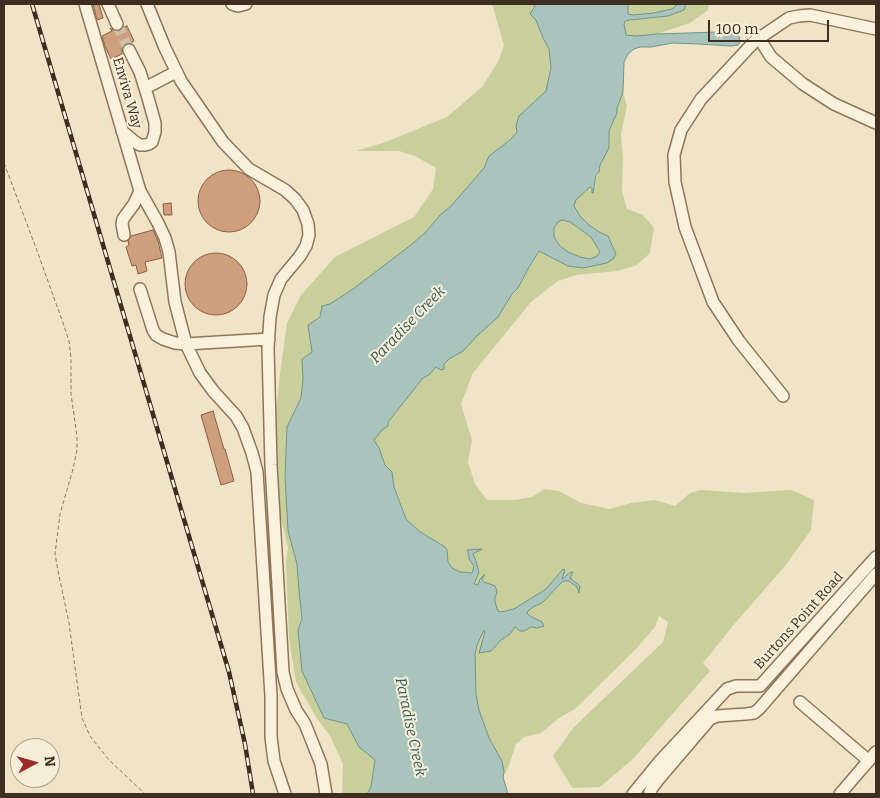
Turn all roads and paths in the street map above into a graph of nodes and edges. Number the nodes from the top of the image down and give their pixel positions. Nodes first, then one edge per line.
1 (85, 4) edge
2 (108, 4) edge
3 (148, 4) edge
4 (232, 4) edge
5 (246, 4) edge
6 (117, 24) tunnel mouth
7 (876, 29) edge
8 (759, 38) junction
9 (129, 50) tunnel mouth
10 (176, 72) junction
11 (145, 88) junction
12 (876, 122) edge
13 (122, 131) junction
14 (4, 163) edge
15 (140, 191) junction
16 (124, 235) dead end
17 (140, 289) dead end
18 (269, 339) junction
19 (186, 344) junction
20 (782, 396) dead end
21 (876, 557) edge
22 (876, 574) edge
23 (800, 702) dead end
24 (872, 757) edge
25 (145, 794) edge
26 (284, 794) edge
27 (326, 794) edge
28 (633, 794) edge
29 (651, 794) edge
30 (840, 794) edge

1 - 13 street, Enviva Way
2 - 6 street
3 - 10 street
4 - 5 street
7 - 8 street
8 - 12 street
8 - 20 street
9 - 11 street
10 - 11 street
10 - 18 street
11 - 13 street
13 - 15 street, Enviva Way
14 - 25 path
15 - 16 street
15 - 19 street, Enviva Way
17 - 19 street
18 - 19 street
18 - 27 street
19 - 26 street, Enviva Way
21 - 28 street, Burtons Point Road
22 - 29 street
23 - 24 street
24 - 30 street

